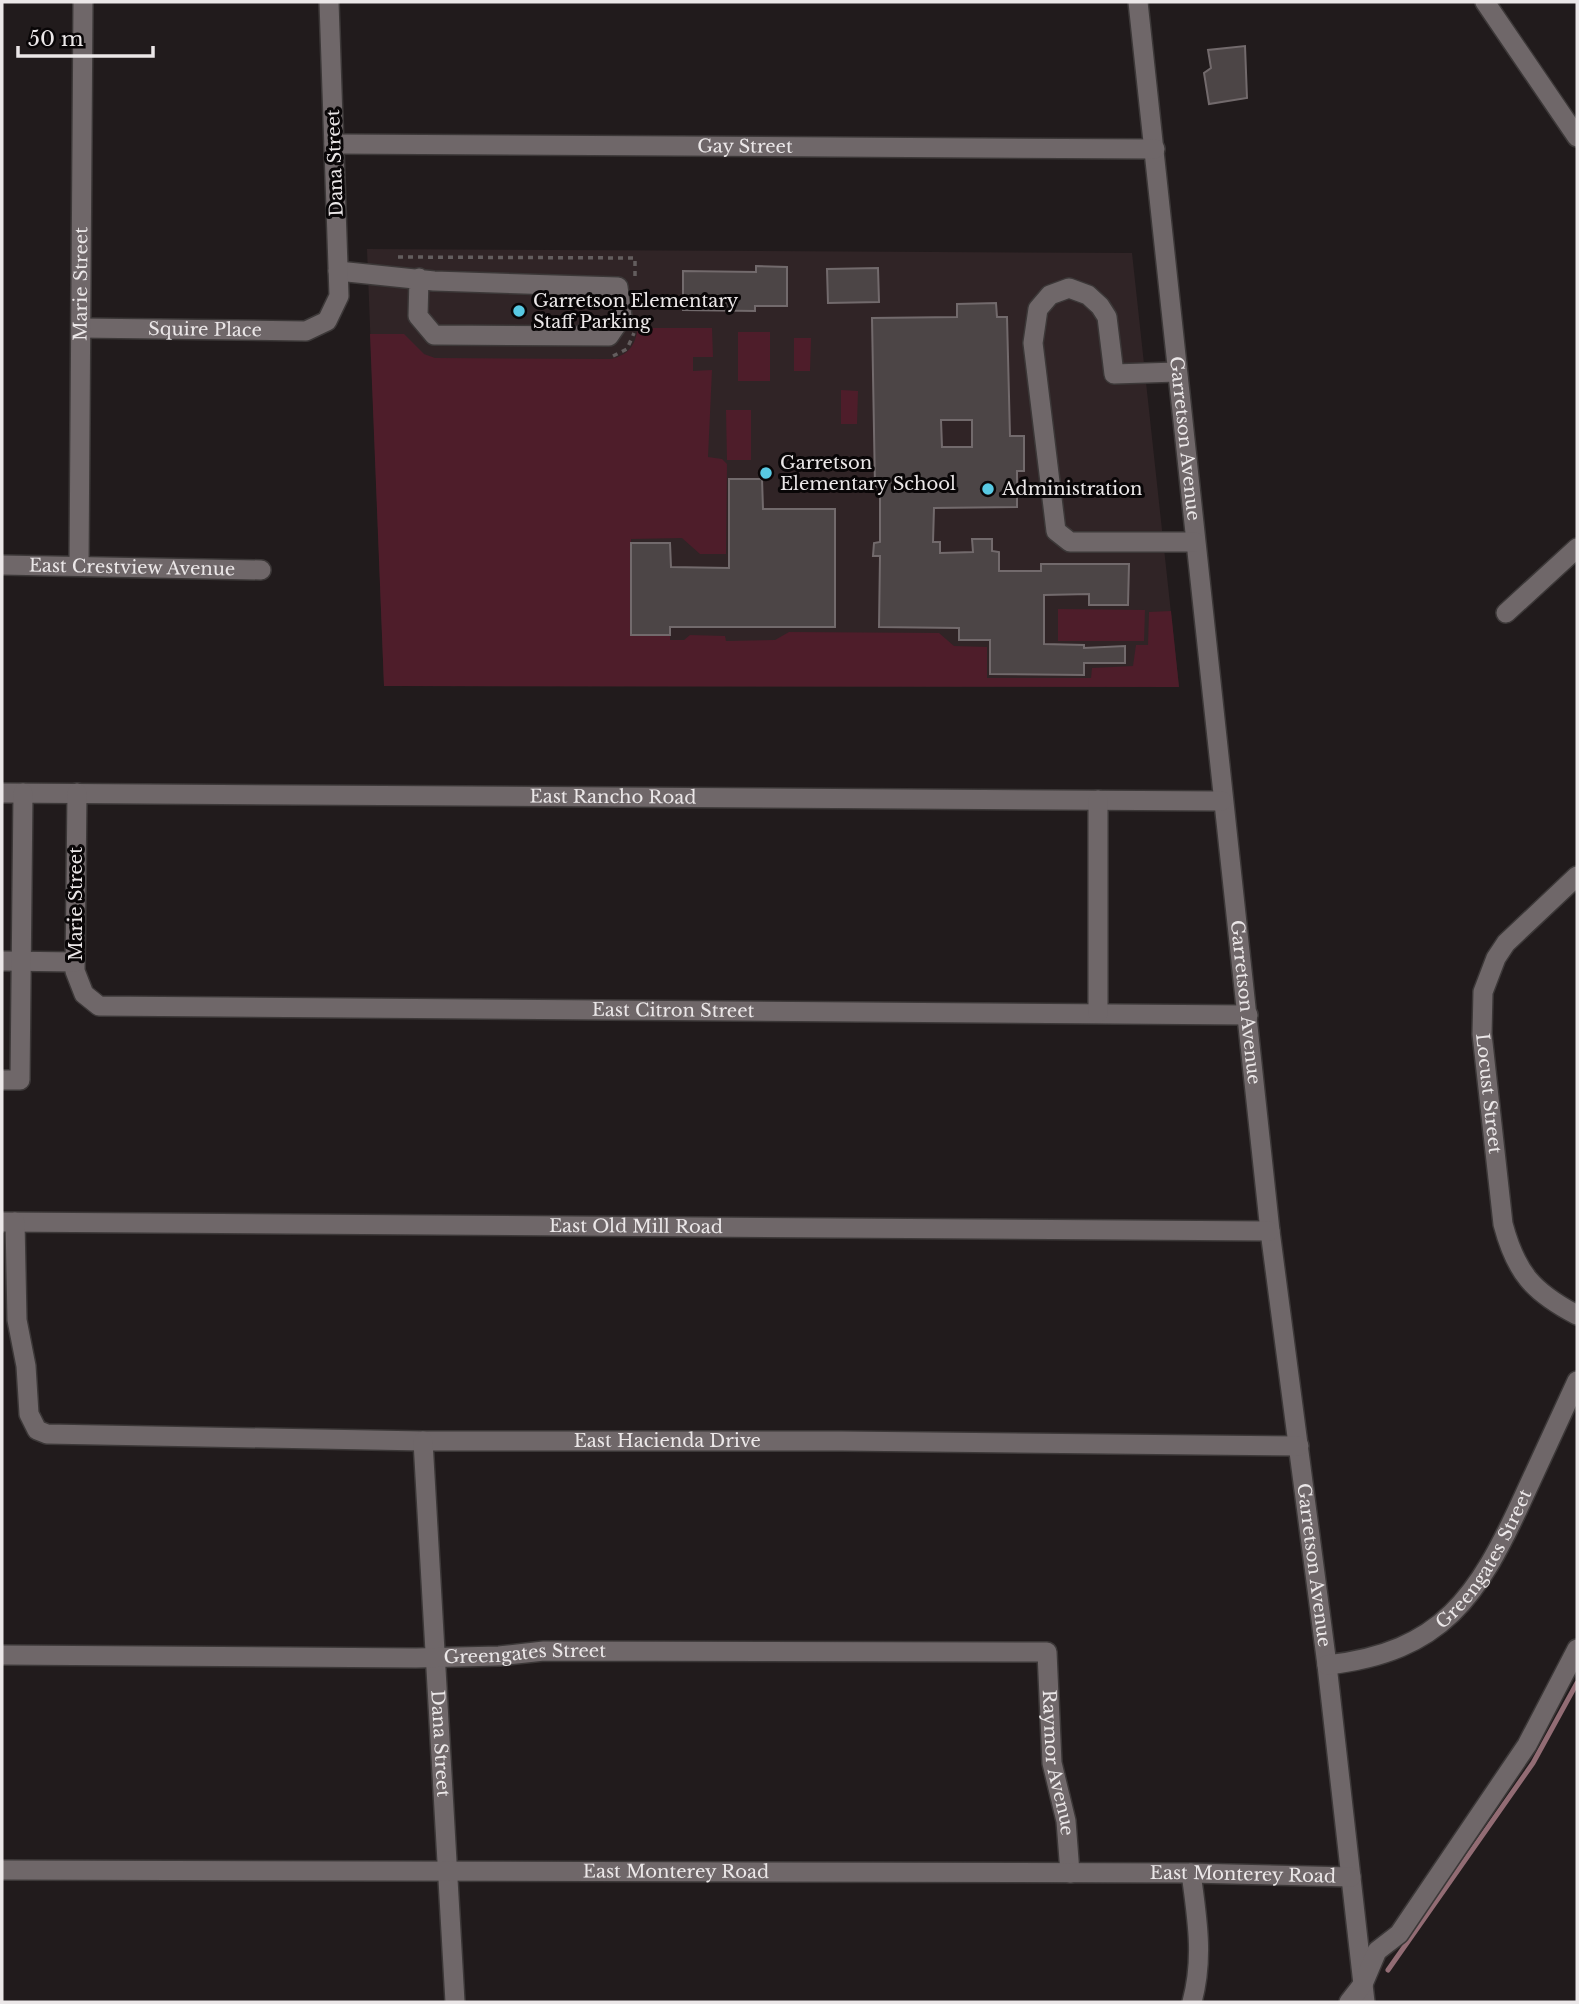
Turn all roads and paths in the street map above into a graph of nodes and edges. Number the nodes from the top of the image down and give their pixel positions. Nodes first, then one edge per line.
1 (83, 2) edge
2 (329, 2) edge
3 (1138, 2) edge
4 (1485, 2) edge
5 (1577, 137) edge
6 (334, 144) junction
7 (1155, 149) junction
8 (338, 271) junction
9 (419, 278) junction
10 (327, 321) joint
11 (81, 328) junction
12 (1177, 372) junction
13 (1195, 542) junction
14 (1577, 548) edge
15 (2, 565) edge
16 (79, 566) junction
17 (261, 570) dead end
18 (1506, 613) dead end
19 (2, 793) edge
20 (23, 793) junction
21 (77, 793) junction
22 (1098, 800) junction
23 (1222, 801) junction
24 (1577, 876) edge
25 (11, 962) edge
26 (75, 962) junction
27 (99, 1006) joint
28 (1098, 1013) junction
29 (1248, 1015) junction
30 (2, 1080) edge
31 (9, 1222) edge
32 (1270, 1231) junction
33 (1577, 1315) edge
34 (1577, 1381) edge
35 (423, 1441) junction
36 (1299, 1446) junction
37 (1577, 1649) edge
38 (1047, 1652) joint
39 (2, 1654) edge
40 (436, 1657) junction
41 (1327, 1665) junction
42 (2, 1870) edge
43 (448, 1873) junction
44 (1070, 1873) junction
45 (1191, 1873) junction
46 (1351, 1877) junction
47 (1364, 1993) edge
48 (455, 2002) edge
49 (1192, 2002) edge
50 (1349, 2002) edge

1 - 11 street, Marie Street
2 - 6 street, Dana Street
3 - 7 street, Garretson Avenue
4 - 5 street
6 - 7 street, Gay Street
6 - 8 street, Dana Street
7 - 12 street, Garretson Avenue
8 - 9 street
8 - 10 street, Dana Street
9 - 9 street
10 - 11 street, Squire Place
11 - 16 street, Marie Street
12 - 13 street, Garretson Avenue
12 - 13 street
13 - 23 street, Garretson Avenue
14 - 18 street
15 - 16 street, East Crestview Avenue
16 - 17 street, East Crestview Avenue
19 - 20 street, East Rancho Road
20 - 21 street, East Rancho Road
20 - 25 street
21 - 22 street, East Rancho Road
21 - 26 street, Marie Street
22 - 23 street, East Rancho Road
22 - 28 street
23 - 29 street, Garretson Avenue
24 - 33 street, Locust Street
25 - 26 street
25 - 30 street
26 - 27 street, Marie Street
27 - 28 street, East Citron Street
28 - 29 street, East Citron Street
29 - 32 street, Garretson Avenue
31 - 32 street, East Old Mill Road
31 - 35 street, East Hacienda Drive
32 - 36 street, Garretson Avenue
34 - 41 street, Greengates Street
35 - 36 street, East Hacienda Drive
35 - 40 street, Dana Street
36 - 41 street, Garretson Avenue
37 - 47 street
38 - 40 street, Greengates Street
38 - 44 street, Raymor Avenue
39 - 40 street, Greengates Street
40 - 43 street, Dana Street
41 - 46 street, Garretson Avenue
42 - 43 street, East Monterey Road
43 - 44 street, East Monterey Road
43 - 48 street, Dana Street
44 - 45 street, East Monterey Road
45 - 46 street, East Monterey Road
45 - 49 street
46 - 47 street, Garretson Avenue
47 - 50 street

